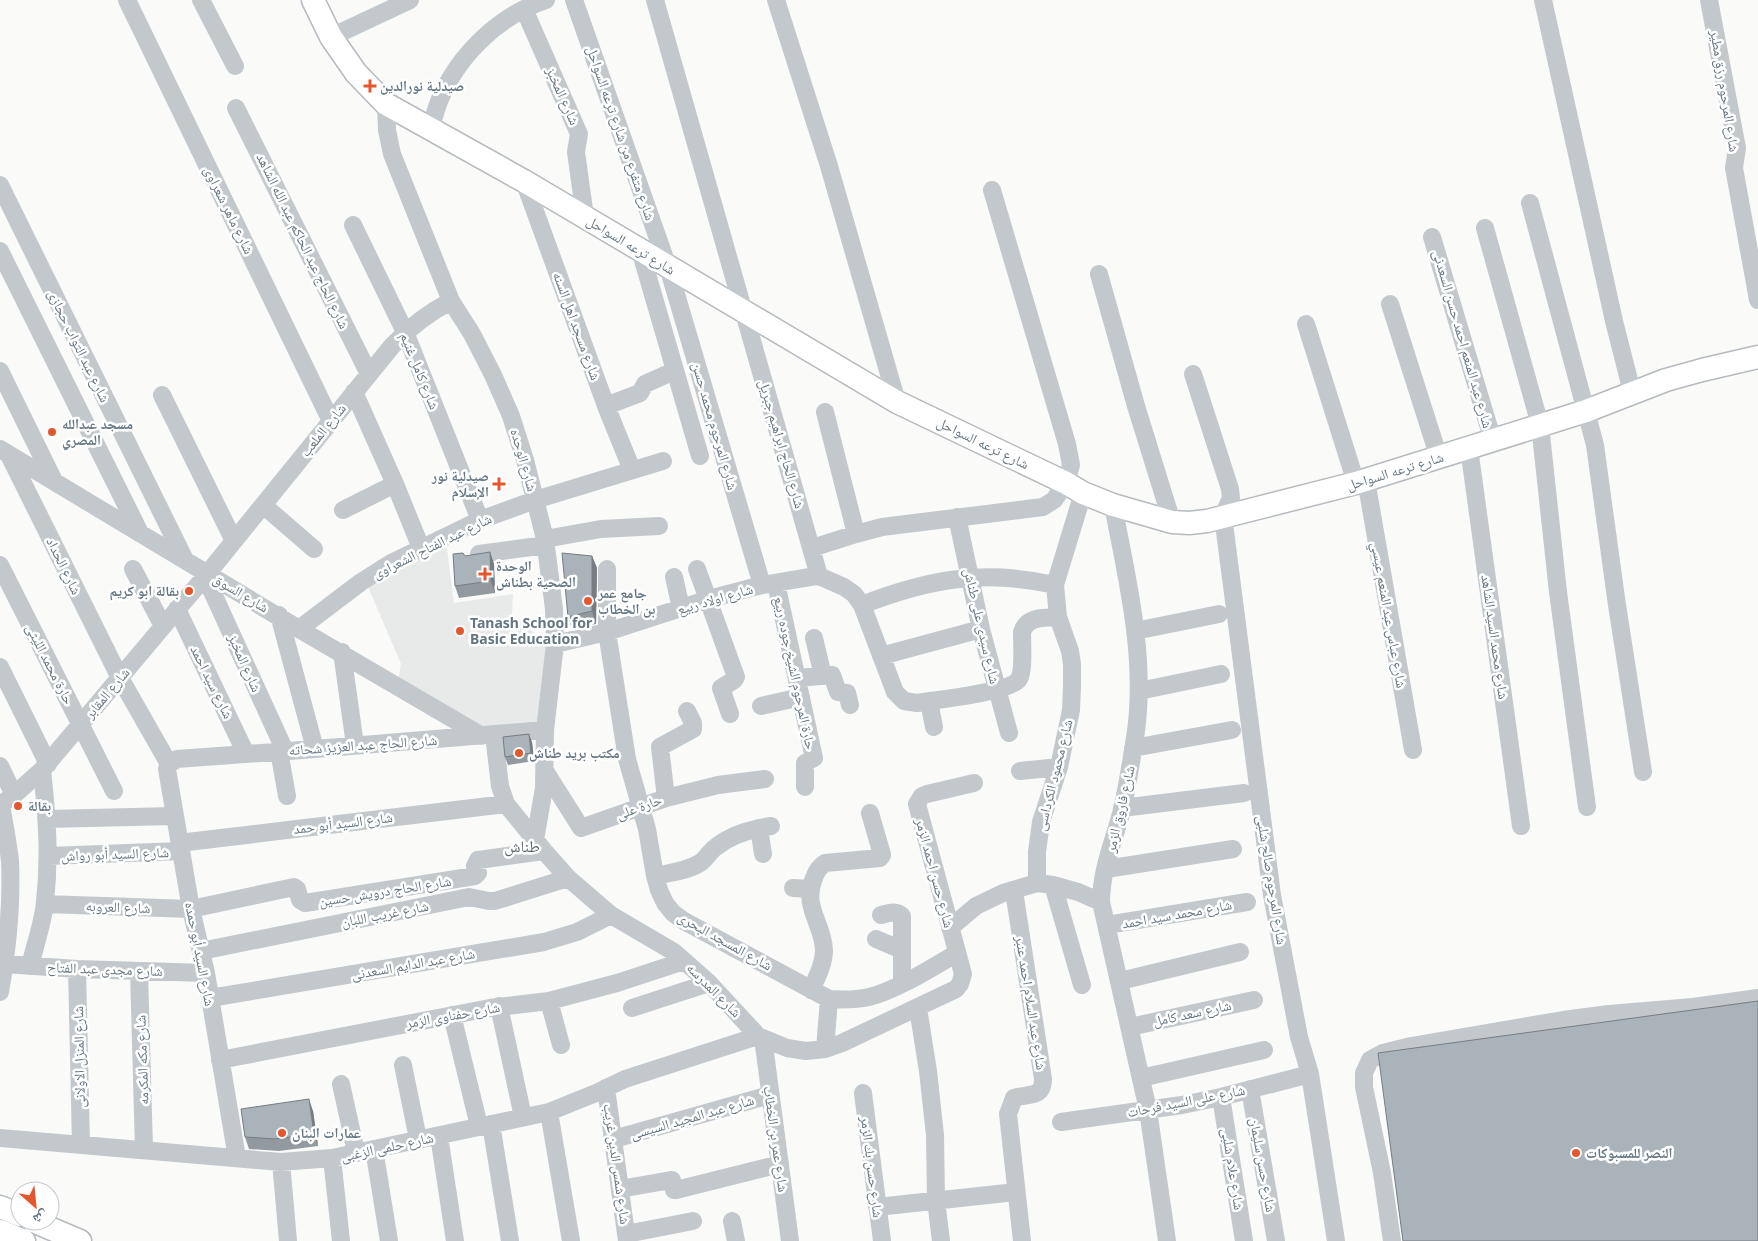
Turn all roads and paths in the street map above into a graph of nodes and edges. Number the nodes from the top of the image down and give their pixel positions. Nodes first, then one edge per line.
1 (127, 0) edge
2 (201, 0) edge
3 (410, 0) edge
4 (546, 0) edge
5 (574, 0) edge
6 (655, 0) edge
7 (776, 0) edge
8 (1543, 0) edge
9 (1709, 0) edge
10 (316, 1) edge
11 (524, 9) junction
12 (331, 37) junction
13 (235, 66) dead end
14 (386, 104) junction
15 (236, 108) dead end
16 (430, 128) junction
17 (524, 181) junction
18 (0, 185) edge
19 (992, 190) dead end
20 (1530, 203) dead end
21 (585, 218) junction
22 (353, 225) dead end
23 (1484, 228) dead end
24 (1432, 237) dead end
25 (640, 250) junction
26 (0, 251) edge
27 (668, 267) junction
28 (1099, 274) dead end
29 (1758, 300) edge
30 (451, 301) junction
31 (1390, 304) dead end
32 (743, 312) junction
33 (1306, 324) dead end
34 (405, 332) junction
35 (1758, 357) edge
36 (0, 370) edge
37 (674, 370) junction
38 (369, 374) junction
39 (1193, 374) dead end
40 (354, 392) junction
41 (1632, 392) junction
42 (162, 395) dead end
43 (897, 402) junction
44 (606, 406) junction
45 (1586, 411) junction
46 (824, 412) dead end
47 (331, 421) junction
48 (1540, 425) junction
49 (1493, 440) junction
50 (1469, 448) junction
51 (5, 452) edge
52 (700, 456) dead end
53 (1439, 458) junction
54 (663, 461) dead end
55 (632, 470) junction
56 (54, 481) junction
57 (1361, 482) junction
58 (396, 484) junction
59 (1074, 488) junction
60 (535, 500) junction
61 (262, 505) junction
62 (1113, 505) junction
63 (342, 510) dead end
64 (1223, 516) junction
65 (957, 517) junction
66 (480, 520) junction
67 (1172, 522) junction
68 (659, 526) dead end
69 (140, 533) junction
70 (856, 534) junction
71 (234, 541) junction
72 (545, 542) junction
73 (421, 548) junction
74 (812, 548) junction
75 (314, 549) dead end
76 (478, 554) edge
77 (185, 560) junction
78 (0, 565) edge
79 (134, 569) dead end
80 (607, 569) dead end
81 (697, 569) dead end
82 (206, 575) junction
83 (819, 576) junction
84 (674, 577) dead end
85 (970, 577) junction
86 (769, 584) junction
87 (1055, 585) junction
88 (709, 599) junction
89 (862, 605) junction
90 (681, 608) junction
91 (177, 610) junction
92 (1220, 614) dead end
93 (278, 616) junction
94 (1058, 617) junction
95 (163, 626) junction
96 (299, 629) junction
97 (981, 629) junction
98 (1136, 631) junction
99 (607, 632) junction
100 (814, 638) dead end
101 (555, 644) junction
102 (342, 652) junction
103 (881, 656) junction
104 (0, 667) edge
105 (1222, 674) dead end
106 (823, 676) junction
107 (120, 678) junction
108 (796, 678) junction
109 (997, 690) junction
110 (1138, 691) junction
111 (801, 697) junction
112 (930, 701) junction
113 (761, 706) dead end
114 (850, 706) dead end
115 (687, 711) dead end
116 (730, 714) dead end
117 (80, 725) junction
118 (934, 727) dead end
119 (545, 730) junction
120 (1232, 730) dead end
121 (1009, 733) dead end
122 (488, 736) junction
123 (355, 746) junction
124 (1133, 748) junction
125 (314, 749) junction
126 (1413, 750) dead end
127 (282, 751) junction
128 (246, 754) junction
129 (175, 761) junction
130 (0, 766) edge
131 (45, 767) junction
132 (1059, 767) junction
133 (545, 771) junction
134 (1020, 771) dead end
135 (1643, 772) dead end
136 (765, 779) dead end
137 (974, 783) dead end
138 (805, 787) dead end
139 (114, 791) dead end
140 (1244, 793) dead end
141 (287, 796) dead end
142 (666, 798) junction
143 (5, 801) edge
144 (506, 804) junction
145 (642, 806) junction
146 (1587, 807) dead end
147 (1122, 808) junction
148 (870, 813) dead end
149 (174, 816) junction
150 (47, 819) junction
151 (1521, 826) dead end
152 (540, 846) junction
153 (180, 847) junction
154 (1233, 849) dead end
155 (763, 854) dead end
156 (49, 856) junction
157 (1106, 869) junction
158 (655, 876) junction
159 (568, 878) junction
160 (1045, 884) junction
161 (1014, 891) junction
162 (1101, 902) junction
163 (1247, 902) dead end
164 (45, 904) junction
165 (191, 910) junction
166 (611, 915) junction
167 (881, 915) dead end
168 (1107, 926) junction
169 (950, 928) junction
170 (876, 939) dead end
171 (902, 950) junction
172 (201, 951) junction
173 (1240, 952) dead end
174 (957, 953) junction
175 (684, 961) junction
176 (5, 964) junction
177 (30, 966) junction
178 (77, 969) junction
179 (139, 971) junction
180 (206, 973) junction
181 (963, 974) joint
182 (1120, 981) junction
183 (709, 983) junction
184 (902, 983) junction
185 (1082, 985) dead end
186 (811, 990) junction
187 (0, 992) edge
188 (210, 998) junction
189 (1758, 998) edge
190 (829, 999) junction
191 (1254, 1000) dead end
192 (549, 1001) junction
193 (499, 1006) junction
194 (632, 1008) dead end
195 (918, 1008) junction
196 (452, 1015) junction
197 (1130, 1027) junction
198 (760, 1037) junction
199 (562, 1045) dead end
200 (825, 1049) junction
201 (1264, 1050) dead end
202 (220, 1060) junction
203 (403, 1065) dead end
204 (1310, 1074) junction
205 (1141, 1078) junction
206 (341, 1084) dead end
207 (606, 1088) junction
208 (1250, 1088) junction
209 (863, 1093) dead end
210 (770, 1095) junction
211 (1221, 1097) junction
212 (1148, 1110) junction
213 (549, 1112) junction
214 (523, 1117) junction
215 (1061, 1122) dead end
216 (485, 1125) junction
217 (439, 1136) junction
218 (0, 1138) edge
219 (418, 1139) junction
220 (614, 1139) junction
221 (81, 1146) junction
222 (374, 1149) junction
223 (144, 1150) junction
224 (356, 1152) junction
225 (237, 1158) junction
226 (332, 1158) junction
227 (281, 1162) junction
228 (780, 1164) junction
229 (620, 1189) junction
230 (1016, 1192) junction
231 (936, 1200) junction
232 (877, 1207) junction
233 (693, 1221) dead end
234 (732, 1221) dead end
235 (0, 1231) edge
236 (56, 1231) edge
237 (626, 1238) edge
238 (24, 1241) edge
239 (80, 1241) edge
240 (288, 1241) edge
241 (341, 1241) edge
242 (389, 1241) edge
243 (455, 1241) edge
244 (510, 1241) edge
245 (571, 1241) edge
246 (736, 1241) edge
247 (790, 1241) edge
248 (882, 1241) edge
249 (940, 1241) edge
250 (1022, 1241) edge
251 (1167, 1241) edge
252 (1244, 1241) edge
253 (1276, 1241) edge
254 (1336, 1241) edge
255 (1392, 1241) edge

1 - 47 street, شارع ماهر شعراوى
2 - 13 street
3 - 12 street
4 - 11 street
5 - 27 street, شارع متفرع من شارع ترعه السواحل
6 - 32 street, شارع الحاج ابراهيم جبريل
7 - 43 street
8 - 41 street
9 - 29 street, شارع المرحوم رزق مطير
10 - 12 main road, شارع ترعه السواحل
11 - 16 street
11 - 21 street, شارع المخبز
12 - 14 main road, شارع ترعه السواحل
14 - 16 main road, شارع ترعه السواحل
14 - 30 street, شارع الوحده
15 - 38 street, شارع الحاج عبد الحاكم عبد الله الشاهد
16 - 17 main road, شارع ترعه السواحل
17 - 21 main road, شارع ترعه السواحل
17 - 44 street, شارع مسجد اهل السنه
18 - 77 street, شارع عبد التواب حجازى
19 - 59 street, شارع محمود الكرداسى
20 - 45 street
21 - 25 main road, شارع ترعه السواحل
22 - 34 street, شارع كامل غنيم
23 - 48 street
24 - 49 street, شارع عبد المنعم احمد حسن السعدنى
25 - 27 main road, شارع ترعه السواحل
25 - 37 street
26 - 69 street
27 - 32 main road, شارع ترعه السواحل
27 - 86 street, شارع المرحوم محمد حسن
28 - 67 street
30 - 34 street, شارع الملعب
30 - 60 street, شارع الوحده
31 - 53 street
32 - 43 main road, شارع ترعه السواحل
32 - 74 street, شارع الحاج ابراهيم جبريل
33 - 57 street, شارع عباس عبد المنعم عيسي
34 - 38 street, شارع الملعب
34 - 66 street, شارع كامل غنيم
35 - 41 main road, شارع ترعه السواحل
36 - 56 street
37 - 44 street
37 - 52 street
38 - 40 street, شارع الملعب
39 - 64 street
40 - 47 street, شارع الملعب
40 - 58 street
41 - 45 main road, شارع ترعه السواحل
42 - 71 street
43 - 59 main road, شارع ترعه السواحل
44 - 55 street, شارع مسجد اهل السنه
45 - 48 main road, شارع ترعه السواحل
45 - 135 street
46 - 70 street
47 - 61 street, شارع الملعب
48 - 49 main road, شارع ترعه السواحل
48 - 146 street
49 - 50 main road, شارع ترعه السواحل
50 - 53 main road, شارع ترعه السواحل
50 - 151 street, شارع محمد السيد الشاهد
51 - 56 street, شارع السوق
51 - 107 street, شارع الحداد
53 - 57 main road, شارع ترعه السواحل
54 - 55 street, شارع عبد الفتاح الشعراوى
55 - 60 street, شارع عبد الفتاح الشعراوى
56 - 69 street, شارع السوق
57 - 64 main road, شارع ترعه السواحل
57 - 126 street, شارع عباس عبد المنعم عيسي
58 - 63 street
58 - 73 street
59 - 62 main road, شارع ترعه السواحل
59 - 65 street
59 - 87 street, شارع محمود الكرداسى
60 - 66 street, شارع عبد الفتاح الشعراوى
60 - 72 street, شارع الوحده
61 - 71 street, شارع الملعب
61 - 75 street
62 - 67 main road, شارع ترعه السواحل
62 - 98 street, شارع فاروق الزمر
64 - 67 main road, شارع ترعه السواحل
64 - 204 street, شارع المرحوم صالح شلبى
65 - 70 street
65 - 85 street, شارع سيدى على طناش
66 - 73 street, شارع عبد الفتاح الشعراوى
68 - 72 street
69 - 77 street, شارع السوق
70 - 74 street
71 - 82 street, شارع الملعب
72 - 76 street
72 - 101 street, شارع الوحده
73 - 96 street, شارع عبد الفتاح الشعراوى
74 - 83 street, شارع الحاج ابراهيم جبريل
77 - 82 street, شارع السوق
78 - 117 street, حارة محمد الليثى
79 - 95 street
80 - 99 street, شارع المسجد البحرى
81 - 88 street
82 - 91 street, شارع المقابر
82 - 93 street, شارع السوق
82 - 127 street, شارع المخبز
83 - 86 street, شارع اولاد ربيع
83 - 89 street
84 - 90 street
85 - 87 street
85 - 89 street
85 - 97 street, شارع سيدى على طناش
86 - 88 street, شارع اولاد ربيع
86 - 108 street, حارة المرحوم الشيخ جوده ربيع
87 - 94 street, شارع محمود الكرداسى
88 - 90 street, شارع اولاد ربيع
88 - 116 street
89 - 103 street
90 - 99 street, شارع اولاد ربيع
91 - 95 street, شارع المقابر
91 - 128 street, شارع سيد احمد
92 - 98 street
93 - 96 street, شارع السوق
93 - 125 street
94 - 109 street
94 - 132 street, شارع محمود الكرداسى
95 - 107 street, شارع المقابر
96 - 102 street, شارع السوق
97 - 103 street
97 - 109 street, شارع سيدى على طناش
98 - 110 street, شارع فاروق الزمر
99 - 101 street, شارع اولاد ربيع
99 - 145 street, شارع المسجد البحرى
100 - 106 street
101 - 119 street, شارع الوحده
102 - 122 street, شارع السوق
102 - 123 street
103 - 112 street
104 - 131 street
105 - 110 street
106 - 108 street
106 - 114 street
107 - 117 street, شارع المقابر
107 - 129 street, شارع الحداد
108 - 111 street, حارة المرحوم الشيخ جوده ربيع
109 - 112 street
109 - 121 street, شارع سيدى على طناش
110 - 124 street, شارع فاروق الزمر
111 - 113 street
111 - 138 street, حارة المرحوم الشيخ جوده ربيع
112 - 118 street
115 - 142 street
117 - 131 street, شارع المقابر
117 - 139 street, حارة محمد الليثى
119 - 122 street, شارع الحاج عبد العزيز شحاته
119 - 133 street, شارع الوحده
120 - 124 street
122 - 123 street, شارع الحاج عبد العزيز شحاته
122 - 144 street
123 - 125 street, شارع الحاج عبد العزيز شحاته
124 - 147 street, شارع فاروق الزمر
125 - 127 street, شارع الحاج عبد العزيز شحاته
127 - 128 street, شارع الحاج عبد العزيز شحاته
127 - 141 street, شارع المخبز
128 - 129 street, شارع الحاج عبد العزيز شحاته
129 - 149 street, شارع السيد أبو حمده
130 - 143 street
131 - 143 street, شارع المقابر
131 - 150 street
132 - 134 street
132 - 160 street, شارع محمود الكرداسى
133 - 145 street, حارة على
133 - 152 street, شارع الوحده
136 - 142 street, حارة على
137 - 169 street, شارع حسن احمد الزمر
140 - 147 street
142 - 145 street, حارة على
143 - 176 street
144 - 152 street, شارع المدرسه
144 - 153 street, شارع السيد أبو حمد
145 - 158 street, شارع المسجد البحرى
147 - 157 street, شارع فاروق الزمر
148 - 186 street
149 - 150 street
149 - 153 street, شارع السيد أبو حمده
150 - 156 street
152 - 159 street, شارع المدرسه
152 - 165 street, شارع الحاج درويش حسين
153 - 156 street, شارع السيد أبو رواش
153 - 165 street, شارع السيد أبو حمده
154 - 157 street
155 - 158 street
156 - 164 street
157 - 162 street, شارع فاروق الزمر
158 - 186 street, شارع المسجد البحرى
159 - 166 street, شارع المدرسه
159 - 172 street, شارع غريب اللبان
160 - 161 street
160 - 162 street
160 - 185 street, شارع محمود الكرداسى
161 - 169 street
161 - 230 street, شارع عبد السلام احمد عنبر
162 - 168 street, شارع فاروق الزمر
163 - 168 street, شارع محمد سيد احمد
164 - 165 street, شارع العروبه
164 - 177 street
165 - 172 street, شارع السيد أبو حمده
166 - 175 street, شارع المدرسه
166 - 188 street, شارع عبد الدايم السعدنى
167 - 171 street
168 - 182 street, شارع فاروق الزمر
169 - 174 street, شارع حسن احمد الزمر
170 - 171 street
171 - 184 street
172 - 180 street, شارع السيد أبو حمده
173 - 182 street
174 - 181 street, شارع حسن احمد الزمر
174 - 184 street, شارع المسجد البحرى
175 - 183 street, شارع المدرسه
175 - 192 street, شارع حفناوى الزمر
176 - 177 street, شارع مجدى عبد الفتاح
176 - 187 street
177 - 178 street, شارع مجدى عبد الفتاح
178 - 179 street, شارع مجدى عبد الفتاح
178 - 221 street, شارع المنزل الاولانى
179 - 180 street, شارع مجدى عبد الفتاح
179 - 223 street, شارع مكه المكرمه
180 - 188 street, شارع السيد أبو حمده
181 - 195 street, شارع المدرسه
182 - 197 street, شارع فاروق الزمر
183 - 194 street
183 - 198 street, شارع المدرسه
184 - 190 street, شارع المسجد البحرى
186 - 190 street, شارع المسجد البحرى
188 - 202 street, شارع السيد أبو حمده
189 - 255 street
190 - 200 street
191 - 197 street, شارع سعد كامل
192 - 193 street, شارع حفناوى الزمر
192 - 199 street
193 - 196 street, شارع حفناوى الزمر
193 - 214 street
195 - 200 street, شارع المدرسه
195 - 231 street
196 - 202 street, شارع حفناوى الزمر
196 - 216 street
197 - 205 street, شارع فاروق الزمر
198 - 200 street, شارع المدرسه
198 - 207 street, شارع حلمى الزغبى
198 - 210 street, شارع عمر بن الخطاب
201 - 205 street
202 - 225 street, شارع السيد أبو حمده
203 - 219 street
204 - 208 street, شارع على السيد فرحات
204 - 254 street, شارع المرحوم صالح شلبى
205 - 212 street, شارع فاروق الزمر
206 - 224 street
207 - 213 street, شارع حلمى الزغبى
207 - 220 street, شارع شمس الدين غريب
208 - 211 street, شارع على السيد فرحات
208 - 253 street, شارع حسن سليمان
209 - 232 street, شارع حسن بك الزمر
210 - 220 street, شارع عبد المجيد السيسى
210 - 228 street, شارع عمر بن الخطاب
211 - 212 street, شارع على السيد فرحات
211 - 252 street, شارع علام شلبى
212 - 215 street, شارع على السيد فرحات
212 - 251 street, شارع فاروق الزمر
213 - 214 street, شارع حلمى الزغبى
213 - 245 street
214 - 216 street, شارع حلمى الزغبى
216 - 217 street, شارع حلمى الزغبى
216 - 244 street
217 - 219 street, شارع حلمى الزغبى
217 - 243 street
218 - 221 street, شارع حلمى الزغبى
219 - 222 street, شارع حلمى الزغبى
220 - 229 street, شارع شمس الدين غريب
221 - 223 street, شارع حلمى الزغبى
222 - 224 street, شارع حلمى الزغبى
222 - 242 street
223 - 225 street, شارع حلمى الزغبى
224 - 226 street, شارع حلمى الزغبى
225 - 227 street, شارع حلمى الزغبى
226 - 227 street, شارع حلمى الزغبى
226 - 241 street
227 - 240 street
228 - 229 street
228 - 247 street, شارع عمر بن الخطاب
229 - 237 street, شارع شمس الدين غريب
230 - 231 street
230 - 250 street, شارع عبد السلام احمد عنبر
231 - 232 street
231 - 249 street
232 - 248 street, شارع حسن بك الزمر
233 - 237 street
234 - 246 street
235 - 238 main road
236 - 239 main road

